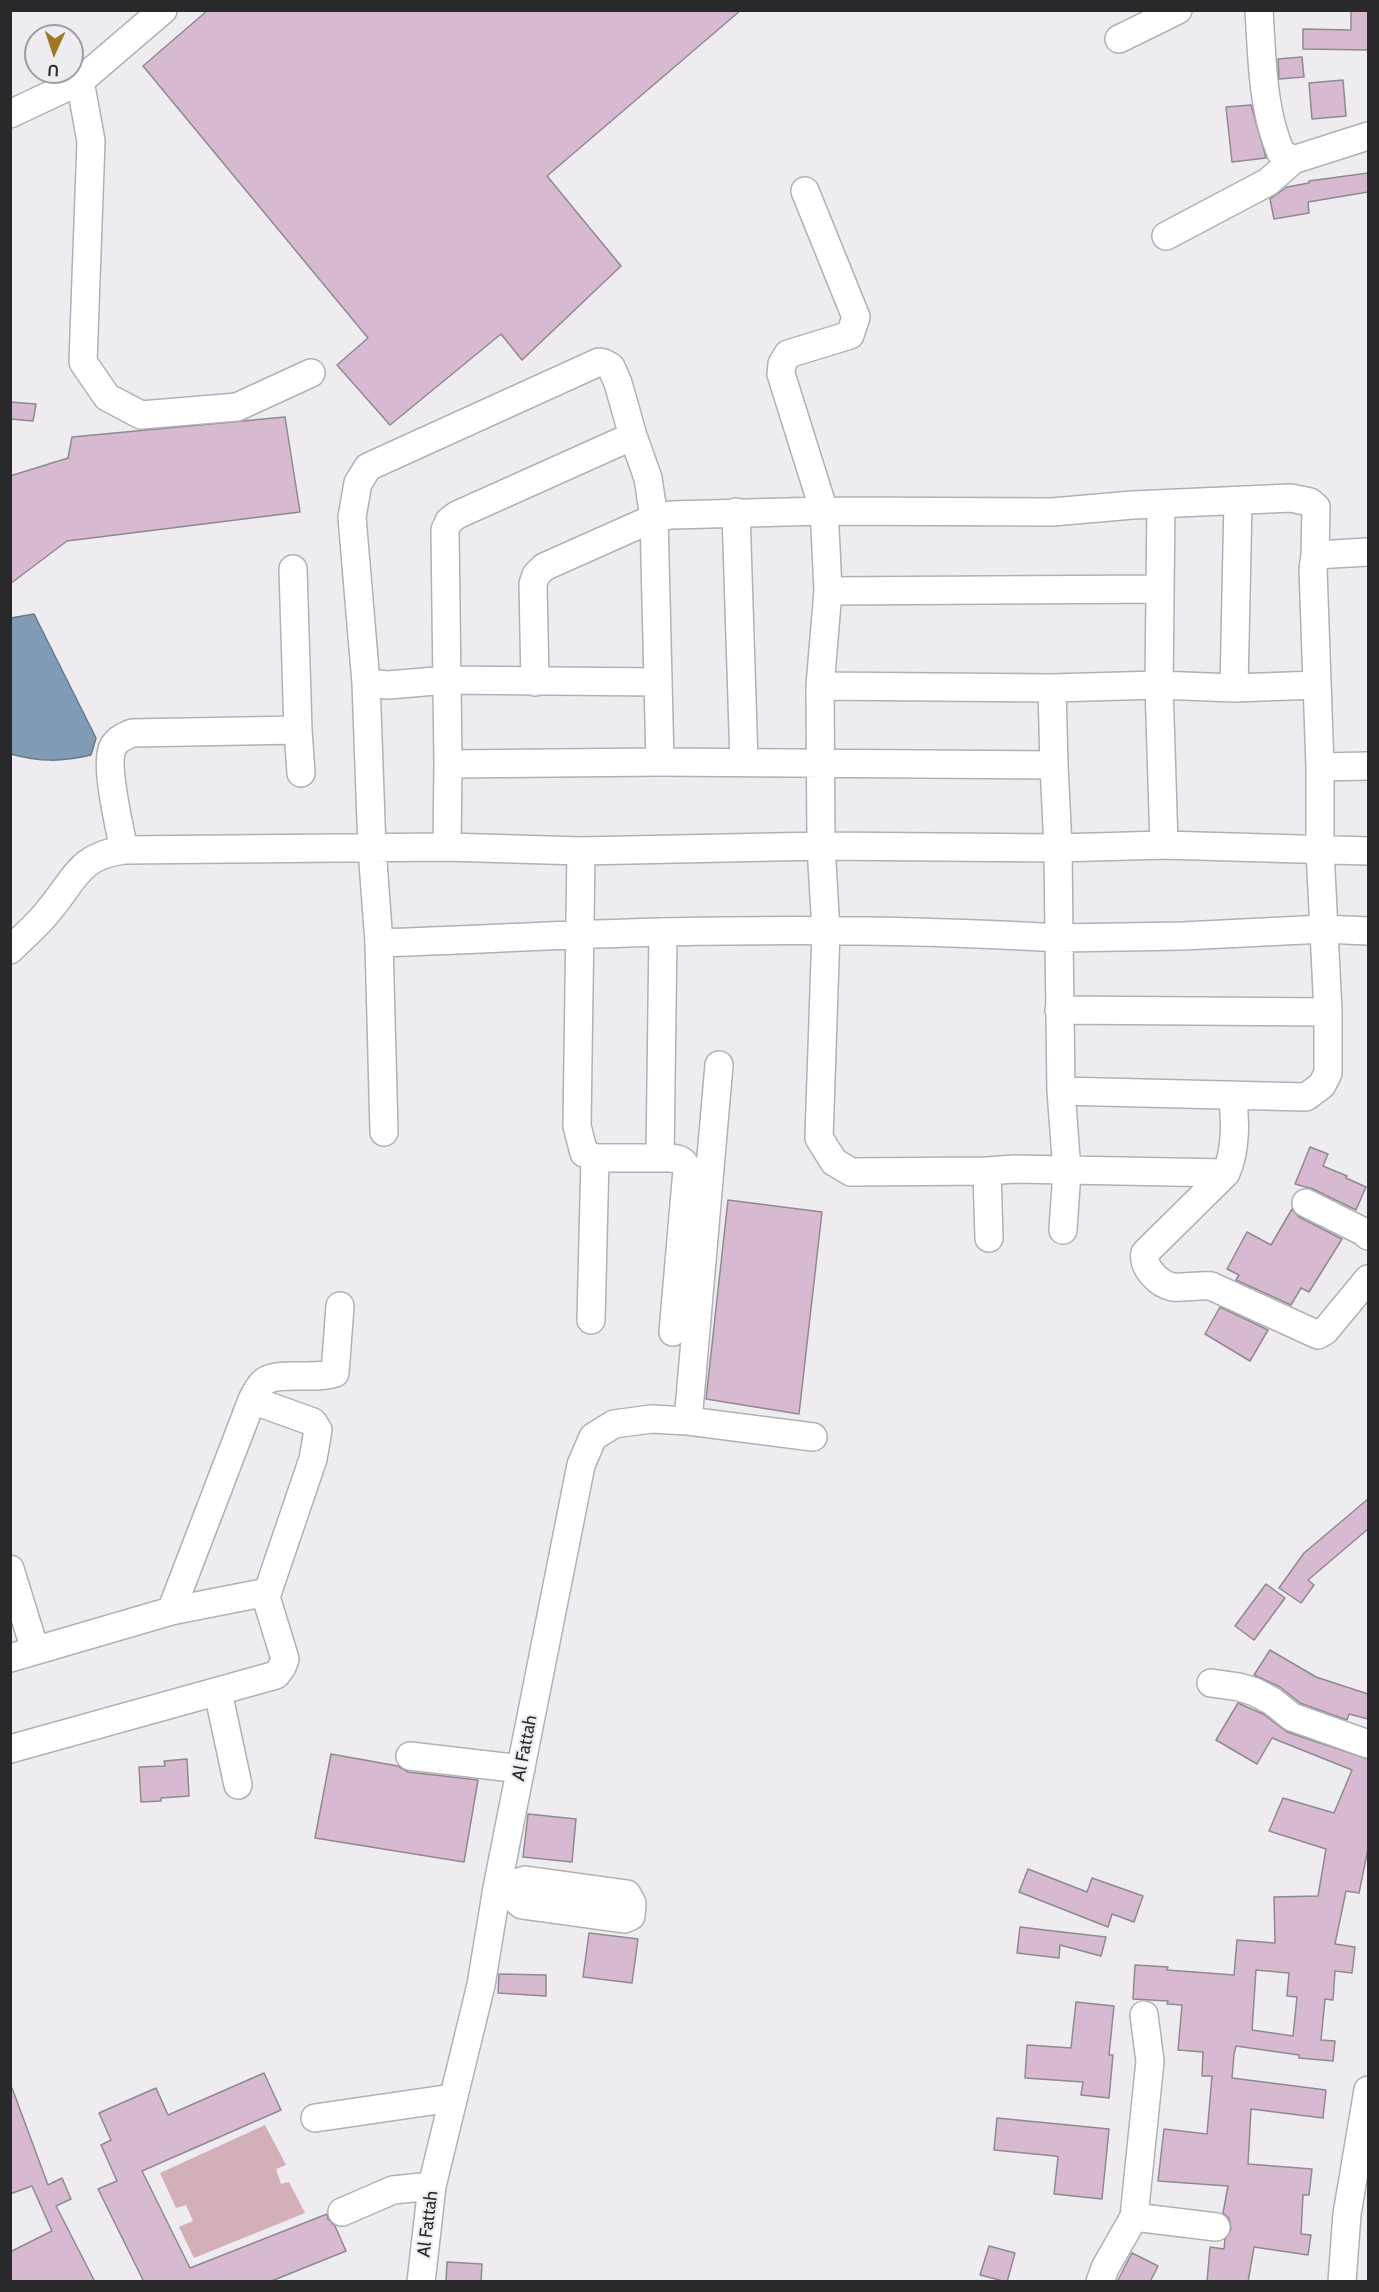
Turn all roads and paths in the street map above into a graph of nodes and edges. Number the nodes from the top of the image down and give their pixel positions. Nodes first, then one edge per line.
1 (163, 10) edge
2 (1178, 10) edge
3 (1259, 10) edge
4 (1119, 39) dead end
5 (84, 78) edge
6 (74, 84) edge
7 (81, 84) edge
8 (10, 114) edge
9 (1368, 136) edge
10 (1293, 160) junction
11 (805, 191) dead end
12 (1166, 236) dead end
13 (311, 373) dead end
14 (633, 436) junction
15 (1238, 501) junction
16 (1161, 504) junction
17 (824, 511) junction
18 (736, 512) junction
19 (654, 518) junction
20 (1368, 552) edge
21 (1315, 555) junction
22 (293, 569) dead end
23 (1159, 589) junction
24 (828, 591) junction
25 (447, 680) junction
26 (535, 682) junction
27 (657, 682) junction
28 (366, 683) junction
29 (1159, 685) junction
30 (1317, 685) junction
31 (820, 686) junction
32 (1052, 688) junction
33 (1234, 688) junction
34 (298, 730) junction
35 (660, 762) junction
36 (744, 762) junction
37 (822, 763) junction
38 (448, 764) junction
39 (1054, 765) junction
40 (1368, 766) edge
41 (1320, 767) junction
42 (301, 773) dead end
43 (1164, 845) junction
44 (821, 846) junction
45 (447, 847) junction
46 (1058, 848) junction
47 (372, 849) junction
48 (124, 850) junction
49 (1320, 850) junction
50 (581, 851) junction
51 (1368, 851) edge
52 (1324, 929) junction
53 (826, 930) junction
54 (1368, 931) edge
55 (663, 932) junction
56 (578, 935) junction
57 (1059, 938) junction
58 (378, 943) junction
59 (10, 950) edge
60 (1059, 1010) junction
61 (1328, 1012) junction
62 (719, 1065) dead end
63 (1061, 1091) junction
64 (1232, 1095) junction
65 (384, 1132) dead end
66 (594, 1158) junction
67 (660, 1158) junction
68 (987, 1171) junction
69 (1067, 1171) junction
70 (1226, 1173) junction
71 (1306, 1203) dead end
72 (1063, 1230) dead end
73 (1368, 1236) edge
74 (989, 1238) dead end
75 (1368, 1279) edge
76 (340, 1306) dead end
77 (591, 1320) dead end
78 (673, 1332) dead end
79 (252, 1400) junction
80 (688, 1421) junction
81 (813, 1437) dead end
82 (10, 1569) edge
83 (266, 1597) junction
84 (171, 1611) junction
85 (23, 1654) edge
86 (1211, 1683) dead end
87 (218, 1692) junction
88 (1368, 1744) edge
89 (10, 1749) edge
90 (410, 1756) dead end
91 (521, 1769) junction
92 (238, 1785) dead end
93 (1144, 2015) dead end
94 (1368, 2090) edge
95 (452, 2098) junction
96 (315, 2118) dead end
97 (432, 2186) junction
98 (342, 2212) dead end
99 (1358, 2214) edge
100 (1134, 2217) junction
101 (1216, 2227) dead end
102 (421, 2282) edge
103 (1100, 2282) edge
104 (1342, 2282) edge

1 - 5 street
2 - 4 street
3 - 10 street
6 - 8 street
7 - 13 street
9 - 10 street
10 - 12 street
11 - 17 street
14 - 19 street
14 - 25 street
14 - 28 street
15 - 16 street
15 - 21 street
15 - 33 street
16 - 17 street
16 - 23 street
17 - 18 street
17 - 24 street
18 - 19 street
18 - 36 street
19 - 26 street
19 - 27 street
20 - 21 street
21 - 30 street
22 - 34 street
23 - 24 street
23 - 29 street
24 - 31 street
25 - 26 street
25 - 28 street
25 - 38 street
26 - 27 street
27 - 35 street
28 - 47 street
29 - 32 street
29 - 33 street
29 - 43 street
30 - 33 street
30 - 41 street
31 - 32 street
31 - 37 street
32 - 39 street
34 - 42 street
34 - 48 street
35 - 36 street
35 - 38 street
36 - 37 street
37 - 39 street
37 - 44 street
38 - 45 street
39 - 46 street
40 - 41 street
41 - 49 street
43 - 46 street
43 - 49 street
44 - 46 street
44 - 50 street
44 - 53 street
45 - 47 street
45 - 50 street
46 - 57 street
47 - 48 street
47 - 58 street
48 - 59 street
49 - 51 street
49 - 52 street
50 - 56 street
52 - 54 street
52 - 57 street
52 - 61 street
53 - 55 street
53 - 57 street
53 - 68 street
55 - 56 street
55 - 67 street
56 - 58 street
56 - 66 street
57 - 60 street
58 - 65 street
60 - 61 street
60 - 63 street
61 - 64 street
62 - 80 street
63 - 64 street
63 - 69 street
64 - 70 street
66 - 67 street
66 - 77 street
67 - 78 street
68 - 69 street
68 - 74 street
69 - 70 street
69 - 72 street
70 - 75 street
71 - 73 street
76 - 79 street
79 - 83 street
79 - 84 street
80 - 81 street, Al Fattah
80 - 91 street, Al Fattah
82 - 85 street
83 - 84 street
83 - 87 street
84 - 85 street
86 - 88 street
87 - 89 street
87 - 92 street
90 - 91 street
91 - 95 street, Al Fattah
93 - 100 street
94 - 99 street
95 - 96 street
95 - 97 street, Al Fattah
97 - 98 street
97 - 102 street, Al Fattah
99 - 104 street
100 - 101 street
100 - 103 street

